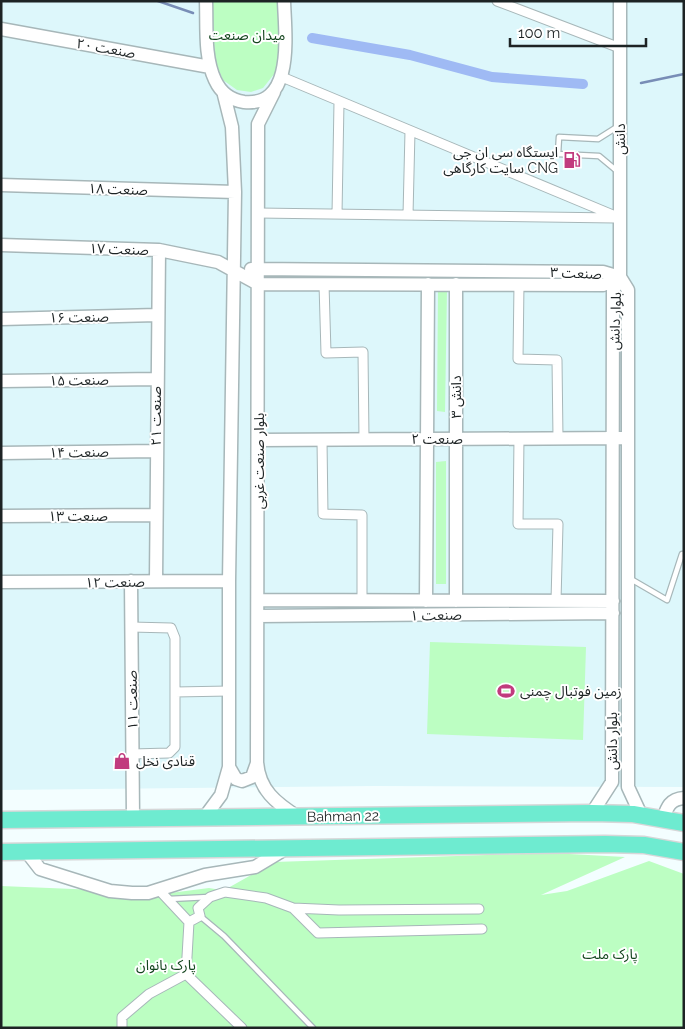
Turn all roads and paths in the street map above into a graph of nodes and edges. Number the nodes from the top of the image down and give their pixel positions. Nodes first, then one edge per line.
1 (206, 1) edge
2 (284, 1) edge
3 (497, 1) edge
4 (620, 1) edge
5 (518, 5) edge
6 (1, 29) edge
7 (620, 48) junction
8 (210, 67) junction
9 (282, 77) junction
10 (274, 92) junction
11 (224, 95) junction
12 (338, 102) junction
13 (620, 125) junction
14 (410, 131) junction
15 (620, 174) junction
16 (1, 185) edge
17 (234, 192) junction
18 (258, 213) junction
19 (337, 214) junction
20 (408, 215) junction
21 (620, 218) junction
22 (1, 245) edge
23 (159, 250) junction
24 (258, 268) junction
25 (234, 271) junction
26 (620, 277) junction
27 (258, 284) junction
28 (324, 284) junction
29 (428, 284) junction
30 (456, 284) junction
31 (519, 284) junction
32 (157, 315) junction
33 (1, 319) edge
34 (156, 379) junction
35 (1, 381) edge
36 (519, 438) junction
37 (558, 438) junction
38 (614, 438) junction
39 (629, 438) junction
40 (364, 439) junction
41 (427, 439) junction
42 (456, 439) junction
43 (259, 440) junction
44 (322, 440) junction
45 (156, 451) junction
46 (1, 452) edge
47 (156, 515) junction
48 (1, 516) edge
49 (684, 554) edge
50 (614, 578) junction
51 (628, 578) junction
52 (131, 581) junction
53 (156, 581) junction
54 (229, 581) junction
55 (1, 582) edge
56 (258, 600) junction
57 (362, 600) junction
58 (426, 601) junction
59 (456, 601) junction
60 (556, 601) junction
61 (613, 607) junction
62 (258, 616) junction
63 (131, 627) junction
64 (229, 691) junction
65 (175, 692) junction
66 (132, 754) junction
67 (257, 762) junction
68 (228, 767) junction
69 (684, 798) edge
70 (592, 813) junction
71 (641, 815) junction
72 (298, 816) junction
73 (133, 818) junction
74 (204, 818) junction
75 (1, 820) edge
76 (677, 821) edge
77 (286, 848) junction
78 (26, 851) junction
79 (1, 852) edge
80 (684, 852) edge
81 (164, 895) junction
82 (210, 897) junction
83 (293, 908) junction
84 (479, 909) dead end
85 (200, 916) junction
86 (189, 922) junction
87 (482, 929) dead end
88 (186, 974) junction
89 (122, 1028) edge
90 (242, 1028) edge
91 (313, 1028) edge

1 - 8 street
2 - 9 street
3 - 5 street
4 - 7 street, دانش
5 - 7 street
6 - 8 street, صنعت ۲۰
7 - 13 street, دانش
8 - 11 street
9 - 10 street
9 - 12 street
10 - 11 street
10 - 18 street, بلوار صنعت غربی
11 - 17 street, بلوار صنعت غربی
12 - 14 street
12 - 19 street
13 - 15 street, دانش
13 - 15 lane
14 - 20 street
14 - 21 street
15 - 21 street, دانش
16 - 17 street, صنعت ۱۸
17 - 25 street, بلوار صنعت غربی
18 - 19 street
18 - 24 street, بلوار صنعت غربی
19 - 20 street
20 - 21 street
21 - 26 street, دانش
22 - 23 street, صنعت ۱۷
23 - 25 street, صنعت ۱۷
23 - 32 street, صنعت ۲۱
24 - 25 street, صنعت ۳
24 - 26 street, صنعت ۳
24 - 27 street, بلوار صنعت غربی
25 - 27 street, صنعت ۱۷
25 - 54 street, بلوار صنعت غربی
26 - 31 street, صنعت ۳
26 - 38 street, بلوار دانش
26 - 39 street, بلوار دانش
27 - 28 street, صنعت ۳
27 - 43 street, بلوار صنعت غربی
28 - 29 street, صنعت ۳
28 - 40 street
29 - 30 street, صنعت ۳
29 - 41 street, دانش ۳
30 - 31 street, صنعت ۳
30 - 42 street, دانش ۳
31 - 37 street
32 - 33 street, صنعت ۱۶
32 - 34 street, صنعت ۲۱
34 - 35 street, صنعت ۱۵
34 - 45 street, صنعت ۲۱
36 - 37 street, صنعت ۲
36 - 42 street, صنعت ۲
36 - 60 street
37 - 38 street, صنعت ۲
38 - 39 street, صنعت ۲
38 - 50 street, بلوار دانش
39 - 51 street, بلوار دانش
40 - 41 street, صنعت ۲
40 - 44 street, صنعت ۲
41 - 42 street, صنعت ۲
41 - 58 street, دانش ۳
42 - 59 street, دانش ۳
43 - 44 street, صنعت ۲
43 - 56 street, بلوار صنعت غربی
44 - 57 street
45 - 46 street, صنعت ۱۴
45 - 47 street, صنعت ۲۱
47 - 48 street, صنعت ۱۳
47 - 53 street, صنعت ۲۱
49 - 51 lane
50 - 51 street
50 - 61 street, بلوار دانش
51 - 71 street, بلوار دانش
52 - 53 street, صنعت ۱۲
52 - 55 street, صنعت ۱۲
52 - 63 street, صنعت ۱۱
53 - 54 street, صنعت ۱۲
54 - 64 street, بلوار صنعت غربی
56 - 57 street, صنعت ۱
56 - 62 street, بلوار صنعت غربی
57 - 58 street, صنعت ۱
58 - 59 street, صنعت ۱
59 - 60 street, صنعت ۱
60 - 61 street, صنعت ۱
61 - 62 street, صنعت ۱
61 - 70 street, بلوار دانش
62 - 67 street, بلوار صنعت غربی
63 - 65 street
63 - 66 street, صنعت ۱۱
64 - 65 street
64 - 68 street, بلوار صنعت غربی
65 - 66 street
66 - 73 street, صنعت ۱۱
67 - 68 street
67 - 72 street, بلوار صنعت غربی
68 - 74 street, بلوار صنعت غربی
69 - 76 street
70 - 71 highway, Bahman 22
70 - 72 highway, Bahman 22
71 - 76 highway, Bahman 22
72 - 74 highway, Bahman 22
73 - 74 highway, Bahman 22
73 - 75 highway, Bahman 22
77 - 78 highway
77 - 80 highway
77 - 81 street
78 - 79 highway
78 - 81 street
81 - 82 lane
81 - 86 street
82 - 83 street
82 - 85 street
83 - 84 street
83 - 87 street
85 - 86 street
85 - 91 lane
86 - 88 street
88 - 89 street
88 - 90 street

